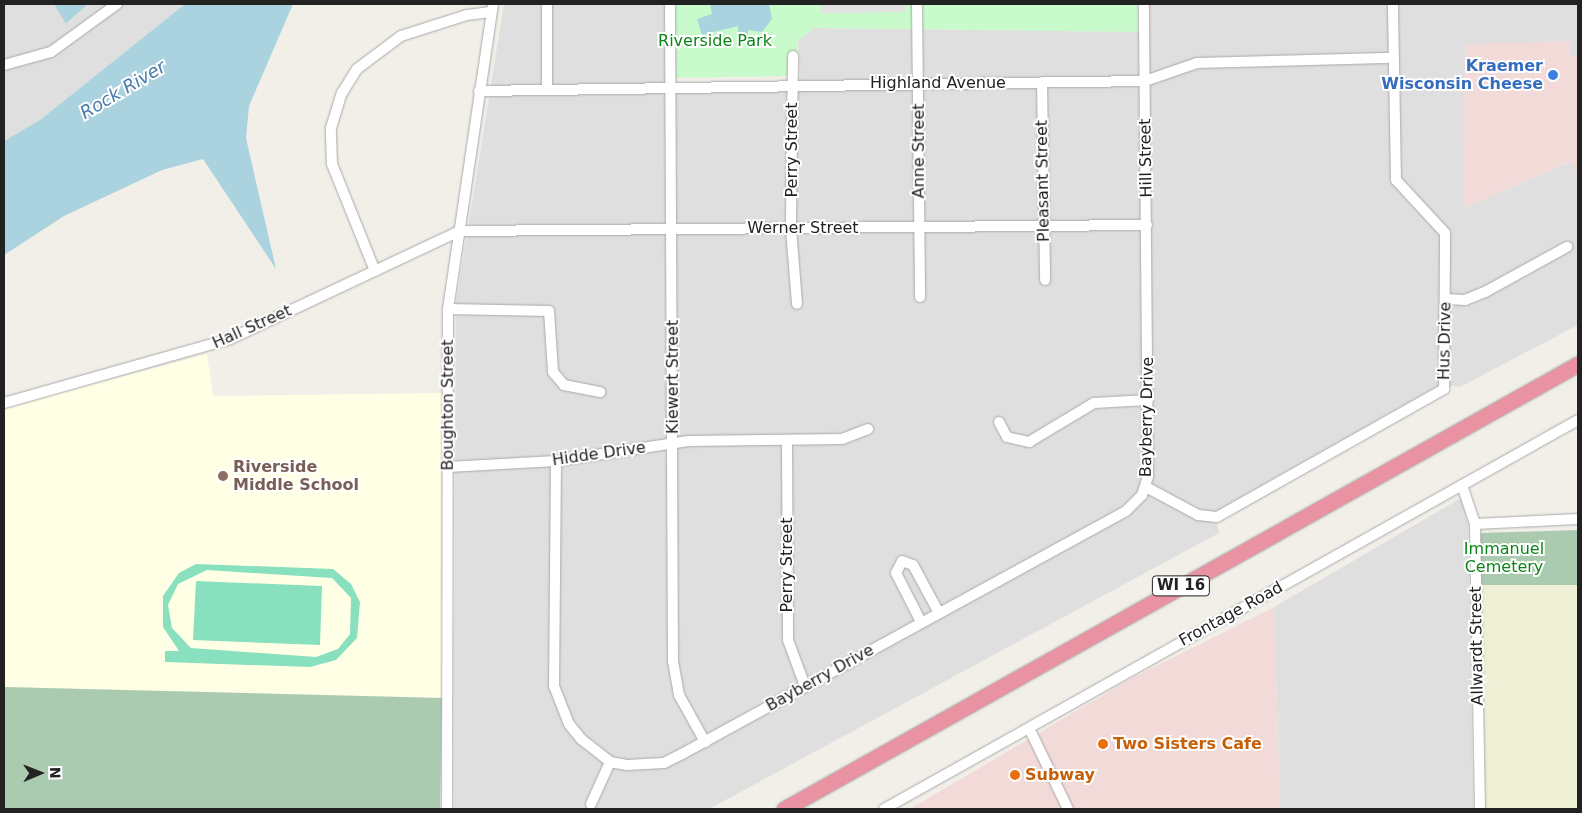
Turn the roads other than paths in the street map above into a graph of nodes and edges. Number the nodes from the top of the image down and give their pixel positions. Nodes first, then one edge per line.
1 (117, 4) edge
2 (547, 4) edge
3 (670, 4) edge
4 (918, 4) edge
5 (1144, 4) edge
6 (1393, 4) edge
7 (492, 8) edge
8 (793, 56) dead end
9 (1394, 58) junction
10 (4, 65) edge
11 (1145, 80) junction
12 (1042, 82) junction
13 (919, 83) junction
14 (671, 85) junction
15 (792, 85) junction
16 (547, 86) junction
17 (479, 91) junction
18 (1147, 225) junction
19 (1043, 226) junction
20 (920, 227) junction
21 (674, 228) junction
22 (792, 229) junction
23 (460, 231) junction
24 (1567, 247) dead end
25 (375, 271) junction
26 (1045, 280) dead end
27 (920, 297) dead end
28 (1446, 299) junction
29 (797, 304) dead end
30 (448, 309) junction
31 (1148, 312) joint
32 (1578, 364) edge
33 (600, 392) dead end
34 (1148, 400) junction
35 (4, 403) edge
36 (1578, 420) edge
37 (999, 422) dead end
38 (868, 429) dead end
39 (787, 440) junction
40 (673, 443) junction
41 (556, 461) junction
42 (448, 467) junction
43 (1462, 485) junction
44 (1146, 487) junction
45 (1578, 518) edge
46 (1475, 524) junction
47 (939, 613) junction
48 (921, 622) junction
49 (805, 686) junction
50 (1029, 728) junction
51 (705, 742) junction
52 (610, 762) junction
53 (591, 804) dead end
54 (448, 809) edge
55 (784, 809) edge
56 (884, 809) edge
57 (1068, 809) edge
58 (1480, 809) edge

1 - 10 street
2 - 16 street
3 - 14 street, Kiewert Street
4 - 13 street, Anne Street
5 - 11 street, Hill Street
6 - 9 street, Hus Drive
7 - 17 street, Boughton Street
7 - 25 street
8 - 15 street, Perry Street
9 - 11 street, Highland Avenue
9 - 28 street, Hus Drive
11 - 12 street, Highland Avenue
11 - 18 street, Hill Street
12 - 13 street, Highland Avenue
12 - 19 street, Pleasant Street
13 - 15 street, Highland Avenue
13 - 20 street, Anne Street
14 - 15 street, Highland Avenue
14 - 16 street, Highland Avenue
14 - 21 street, Kiewert Street
15 - 22 street, Perry Street
16 - 17 street, Highland Avenue
17 - 23 street, Boughton Street
18 - 19 street, Werner Street
18 - 31 street, Hill Street
19 - 20 street, Werner Street
19 - 26 street, Pleasant Street
20 - 22 street, Werner Street
20 - 27 street, Anne Street
21 - 22 street, Werner Street
21 - 23 street, Werner Street
21 - 40 street, Kiewert Street
22 - 29 street, Perry Street
23 - 25 street, Hall Street
23 - 30 street, Boughton Street
24 - 28 street
25 - 35 street, Hall Street
28 - 44 street, Hus Drive
30 - 33 street
30 - 42 street, Boughton Street
31 - 34 street, Bayberry Drive
32 - 55 highway, WI 16
34 - 37 street
34 - 44 street, Bayberry Drive
36 - 43 street, Frontage Road
38 - 39 street, Hidde Drive
39 - 40 street, Hidde Drive
39 - 49 street, Perry Street
40 - 41 street, Hidde Drive
40 - 51 street, Kiewert Street
41 - 42 street, Hidde Drive
41 - 52 street
42 - 54 street, Boughton Street
43 - 46 street, Allwardt Street
43 - 50 street, Frontage Road
44 - 47 street, Bayberry Drive
45 - 46 street
46 - 58 street, Allwardt Street
47 - 48 street, Bayberry Drive
47 - 48 street
48 - 49 street, Bayberry Drive
49 - 51 street, Bayberry Drive
50 - 56 street, Frontage Road
50 - 57 street
51 - 52 street, Bayberry Drive
52 - 53 street

